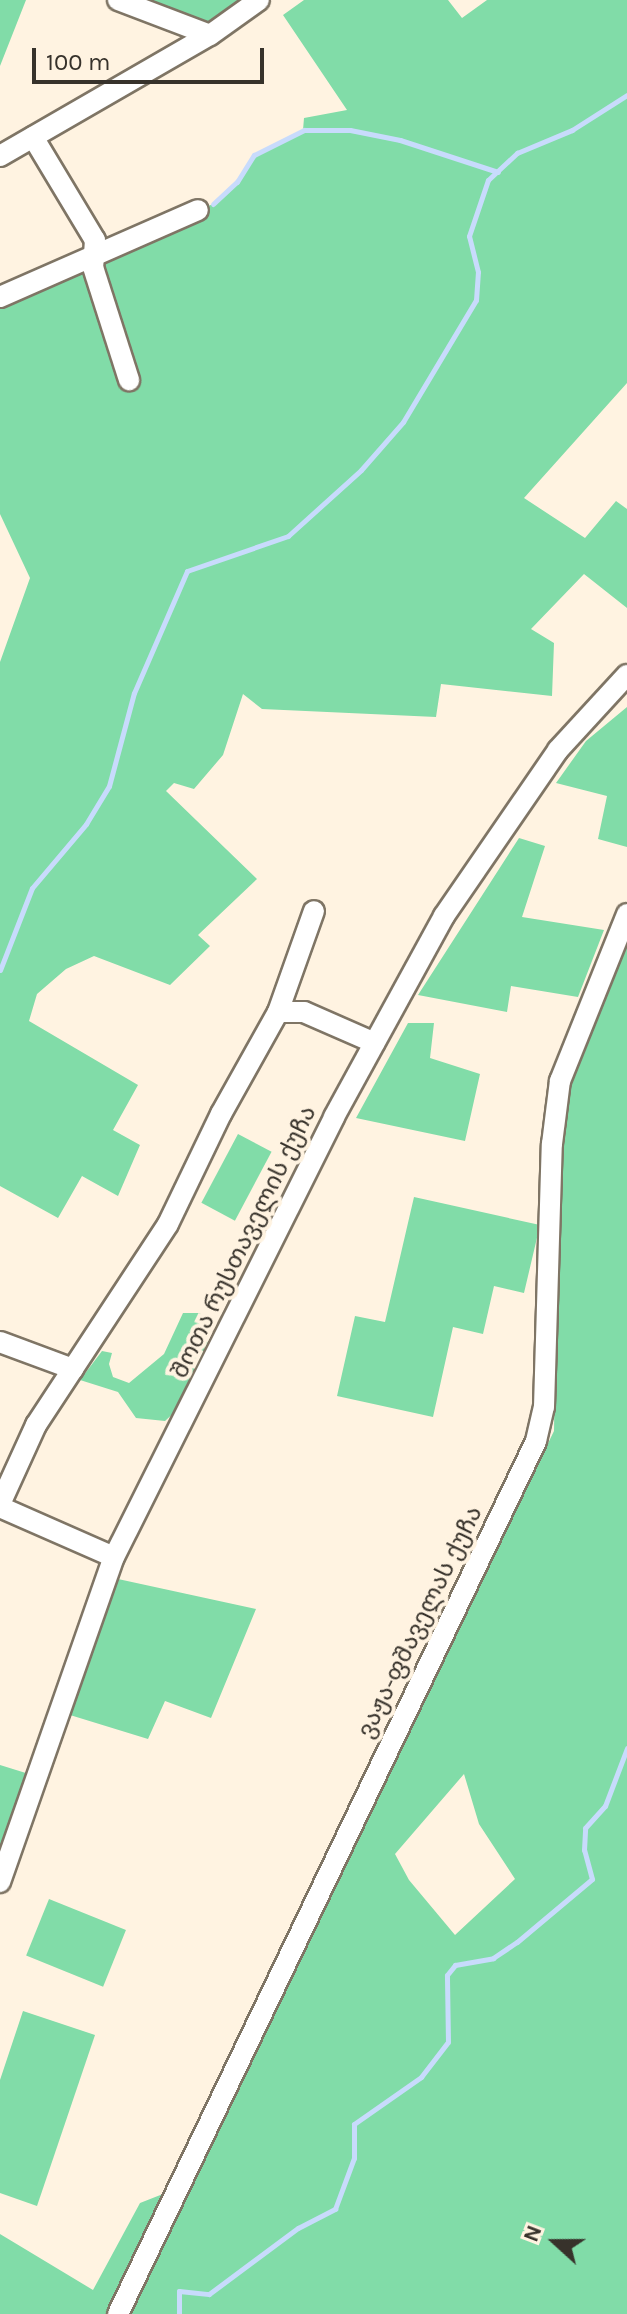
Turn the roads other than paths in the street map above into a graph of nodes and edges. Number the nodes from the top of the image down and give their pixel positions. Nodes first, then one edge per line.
1 (118, 0) edge
2 (259, 0) edge
3 (210, 35) junction
4 (33, 137) junction
5 (0, 156) edge
6 (198, 210) dead end
7 (94, 255) junction
8 (0, 297) edge
9 (129, 380) dead end
10 (627, 675) edge
11 (314, 911) dead end
12 (627, 914) edge
13 (278, 1012) junction
14 (375, 1043) junction
15 (0, 1342) edge
16 (73, 1369) junction
17 (0, 1506) edge
18 (114, 1557) junction
19 (0, 1882) edge
20 (118, 2314) edge

1 - 3 street
2 - 3 street
3 - 4 street
4 - 5 street
4 - 7 street
6 - 7 street
7 - 8 street
7 - 9 street
10 - 14 street, შოთა რუსთაველის ქუჩა
11 - 13 street
12 - 20 street, ვაჟა-ფშაველას ქუჩა
13 - 14 street
13 - 16 street
14 - 18 street, შოთა რუსთაველის ქუჩა
15 - 16 street
16 - 17 street
17 - 18 street
18 - 19 street, შოთა რუსთაველის ქუჩა

